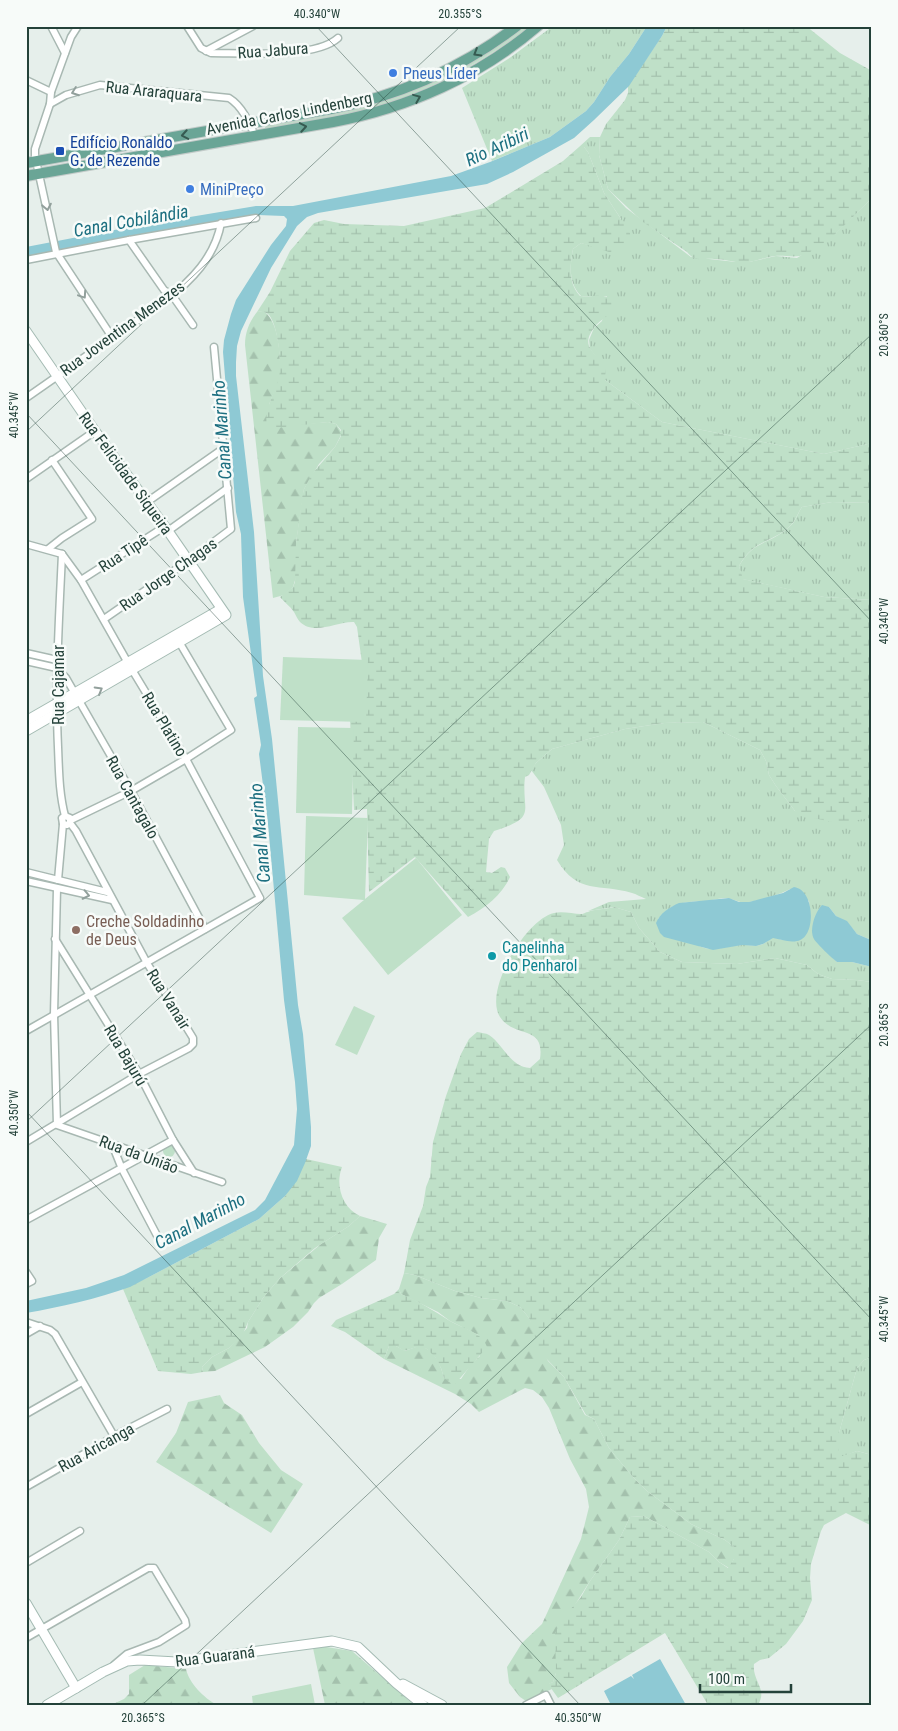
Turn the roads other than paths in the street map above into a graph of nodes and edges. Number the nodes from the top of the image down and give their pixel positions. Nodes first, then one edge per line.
1 (51, 26) edge
2 (78, 26) edge
3 (187, 26) edge
4 (517, 26) edge
5 (251, 27) edge
6 (534, 27) edge
7 (338, 38) dead end
8 (206, 51) junction
9 (65, 53) junction
10 (26, 80) edge
11 (51, 92) junction
12 (50, 104) junction
13 (250, 124) junction
14 (255, 136) junction
15 (31, 162) edge
16 (40, 174) junction
17 (26, 176) edge
18 (256, 218) dead end
19 (221, 223) junction
20 (129, 240) junction
21 (56, 253) junction
22 (26, 260) edge
23 (172, 295) junction
24 (193, 325) dead end
25 (26, 331) edge
26 (112, 337) junction
27 (214, 346) dead end
28 (57, 376) junction
29 (26, 398) edge
30 (95, 432) junction
31 (224, 448) junction
32 (52, 460) junction
33 (26, 479) edge
34 (228, 488) junction
35 (147, 502) junction
36 (166, 529) junction
37 (26, 544) edge
38 (48, 549) junction
39 (62, 554) junction
40 (188, 561) junction
41 (81, 580) junction
42 (104, 619) junction
43 (177, 639) junction
44 (26, 653) edge
45 (57, 660) junction
46 (26, 661) edge
47 (130, 667) junction
48 (57, 668) junction
49 (77, 697) junction
50 (57, 704) junction
51 (56, 714) junction
52 (26, 721) edge
53 (26, 731) edge
54 (186, 759) junction
55 (130, 791) junction
56 (67, 821) junction
57 (26, 872) edge
58 (58, 880) junction
59 (26, 881) edge
60 (57, 889) junction
61 (108, 892) junction
62 (112, 900) junction
63 (205, 929) junction
64 (55, 938) junction
65 (147, 963) junction
66 (90, 995) junction
67 (54, 1014) junction
68 (26, 1031) edge
69 (140, 1074) junction
70 (57, 1125) junction
71 (173, 1140) junction
72 (26, 1142) edge
73 (112, 1144) junction
74 (145, 1156) junction
75 (122, 1169) junction
76 (194, 1174) junction
77 (222, 1182) dead end
78 (26, 1220) edge
79 (162, 1245) dead end
80 (26, 1272) edge
81 (29, 1282) edge
82 (26, 1322) edge
83 (40, 1326) junction
84 (26, 1334) edge
85 (82, 1382) junction
86 (167, 1409) dead end
87 (26, 1414) edge
88 (114, 1436) junction
89 (26, 1487) edge
90 (80, 1531) dead end
91 (26, 1563) edge
92 (26, 1603) edge
93 (42, 1629) junction
94 (26, 1638) edge
95 (114, 1666) junction
96 (384, 1671) junction
97 (76, 1688) junction
98 (47, 1705) edge
99 (423, 1705) edge
100 (442, 1705) edge
101 (526, 1705) edge
102 (551, 1705) edge

1 - 9 street
2 - 9 street
3 - 8 street
4 -> 13 main road, Avenida Carlos Lindenberg
5 - 8 street
14 -> 6 main road, Avenida Carlos Lindenberg
7 - 8 street, Rua Jabura
9 - 11 street
10 - 11 street
11 - 12 street
13 -> 12 street, Rua Araraquara
12 - 15 street
13 - 14 street, Rua Araraquara
13 -> 15 main road, Avenida Carlos Lindenberg
14 - 16 main road, Avenida Carlos Lindenberg
15 - 16 street
16 - 17 main road, Avenida Carlos Lindenberg
16 -> 21 street
18 - 19 street
19 - 20 street
19 - 23 street, Rua Joventina Menezes
20 - 21 street
20 - 23 street
21 - 22 street
21 -> 26 street
23 - 24 street
23 - 26 street, Rua Joventina Menezes
25 - 28 street, Rua Felicidade Siqueira
26 - 28 street, Rua Joventina Menezes
27 - 31 street
28 - 29 street, Rua Joventina Menezes
28 - 30 street, Rua Felicidade Siqueira
30 - 32 street
30 - 35 street, Rua Felicidade Siqueira
31 - 34 street
31 - 35 street
32 - 33 street
32 - 38 street
34 - 36 street, Rua Tipê
34 - 40 street, Rua Jorge Chagas
35 - 36 street, Rua Felicidade Siqueira
36 - 40 street, Rua Felicidade Siqueira
36 - 41 street, Rua Tipê
37 - 38 street
38 - 39 street
39 - 41 street, Rua Platino
39 - 45 street, Rua Cajamar
40 - 42 street, Rua Jorge Chagas
40 - 43 street, Rua Felicidade Siqueira
41 - 42 street, Rua Platino
42 - 47 street, Rua Platino
43 - 47 street
43 - 54 street
44 - 45 street
45 - 48 street, Rua Cajamar
46 - 48 street
47 - 49 street
47 - 54 street, Rua Platino
48 - 49 street, Rua Cantagalo
48 - 50 street, Rua Cajamar
49 - 50 street
49 - 51 street
49 - 55 street, Rua Cantagalo
50 - 51 street, Rua Cajamar
50 - 52 street
51 - 53 street
51 - 56 street, Rua Cajamar
54 - 55 street
54 - 63 street, Rua Platino
55 - 56 street
55 - 63 street, Rua Cantagalo
56 - 58 street, Rua Cajamar
56 - 61 street, Rua Vanair
57 - 58 street
58 - 61 street
59 - 60 street
60 -> 62 street
60 - 64 street
61 - 62 street, Rua Vanair
62 - 65 street, Rua Vanair
63 - 65 street
64 - 66 street, Rua Bajurú
64 - 67 street
65 - 66 street
65 - 69 street, Rua Vanair
66 - 67 street
66 - 69 street, Rua Bajurú
67 - 68 street
67 - 70 street
69 - 70 street
69 - 71 street, Rua Bajurú
70 - 72 street
70 - 73 street, Rua da União
71 - 74 street
71 - 76 street, Rua Bajurú
73 - 74 street, Rua da União
73 - 75 street
74 - 75 street
74 - 76 street, Rua da União
75 - 78 street
75 - 79 street
76 - 77 street, Rua da União
80 - 81 street
82 - 83 street
83 - 84 street
83 - 85 street
85 - 87 street
85 - 88 street
86 - 88 street, Rua Aricanga
88 - 89 street, Rua Aricanga
90 - 91 street
92 - 93 street
93 - 94 street
93 - 95 street
93 - 97 street
95 - 96 street, Rua Guaraná
95 - 97 street, Rua Guaraná
96 - 99 street, Rua Guaraná
96 - 100 street, Rua Guaraná
97 - 98 street, Rua Guaraná
101 - 102 street

